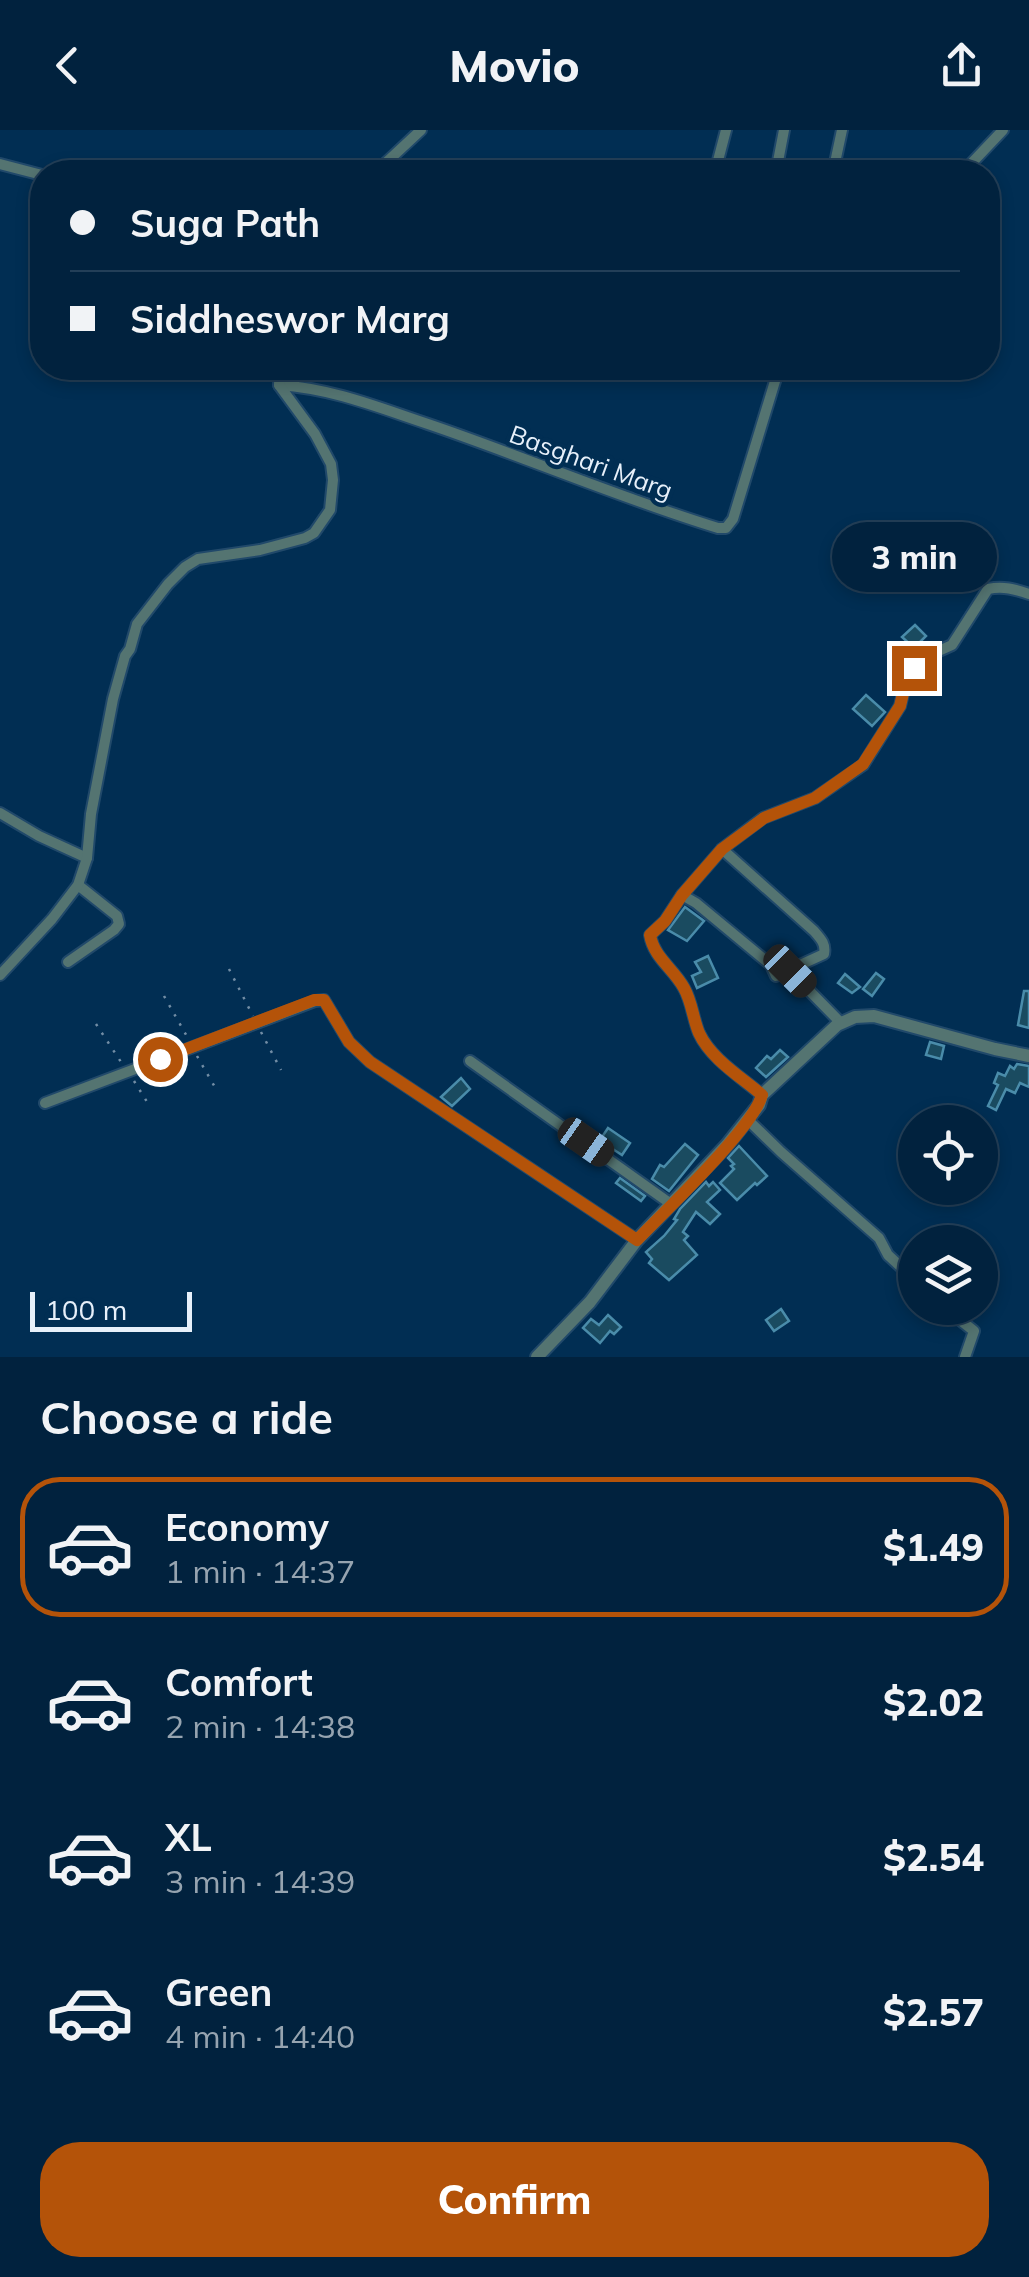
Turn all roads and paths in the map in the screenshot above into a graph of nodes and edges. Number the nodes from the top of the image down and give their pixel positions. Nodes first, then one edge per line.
1 (421, 130) edge
2 (726, 130) edge
3 (784, 130) edge
4 (842, 130) edge
5 (1003, 130) edge
6 (389, 160) edge
7 (718, 160) edge
8 (778, 160) edge
9 (836, 160) edge
10 (975, 160) edge
11 (0, 164) edge
12 (30, 173) edge
13 (280, 380) edge
14 (775, 380) edge
15 (280, 386) junction
16 (1029, 594) edge
17 (0, 813) edge
18 (722, 849) junction
19 (87, 858) junction
20 (78, 885) junction
21 (682, 895) junction
22 (68, 962) dead end
23 (790, 971) junction
24 (0, 975) edge
25 (841, 1023) junction
26 (1029, 1056) edge
27 (470, 1061) dead end
28 (762, 1095) junction
29 (45, 1103) dead end
30 (748, 1120) junction
31 (671, 1204) junction
32 (637, 1240) junction
33 (898, 1264) edge
34 (966, 1325) edge
35 (537, 1357) edge
36 (965, 1357) edge

1 - 6 street
2 - 7 street
3 - 8 street
4 - 9 street
5 - 10 street
11 - 12 street
13 - 15 street
14 - 15 street, Basghari Marg
15 - 19 street
16 - 18 street
17 - 19 street
18 - 21 street
18 - 23 street
19 - 20 street
20 - 22 street
20 - 24 street
21 - 23 street
21 - 28 street
23 - 25 street
25 - 26 street
25 - 28 street
27 - 31 street
28 - 30 street
29 - 32 street
30 - 31 street
30 - 33 street
31 - 32 street
32 - 35 street
34 - 36 street

